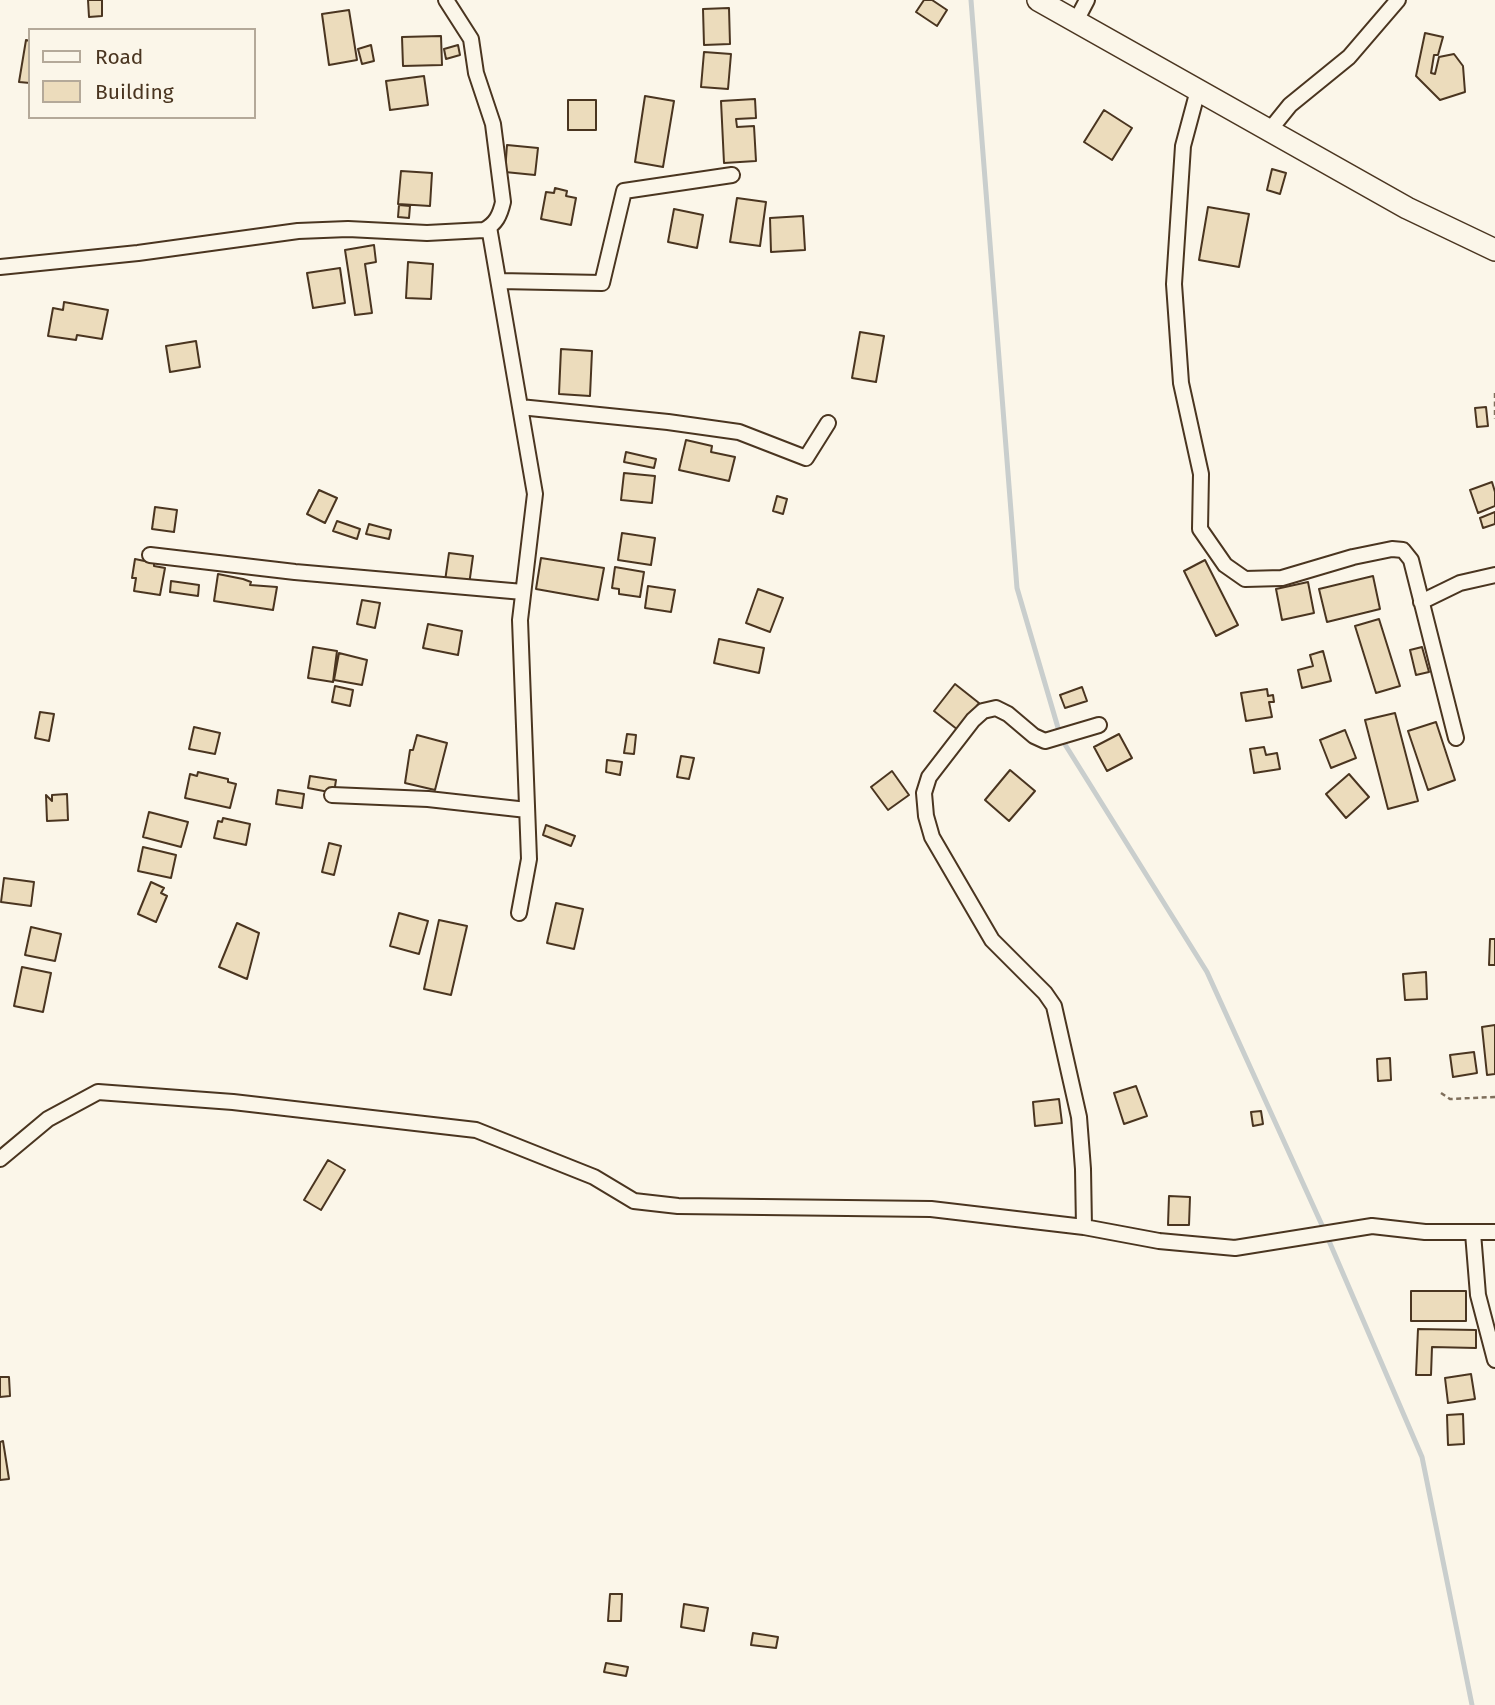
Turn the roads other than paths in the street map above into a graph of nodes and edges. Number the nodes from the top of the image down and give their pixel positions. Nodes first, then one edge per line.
1 (446, 0) edge
2 (1038, 0) edge
3 (1087, 0) edge
4 (1398, 0) edge
5 (1076, 21) junction
6 (1198, 90) junction
7 (1269, 131) junction
8 (732, 175) dead end
9 (489, 227) junction
10 (1495, 250) edge
11 (0, 267) edge
12 (499, 281) junction
13 (520, 407) junction
14 (828, 423) dead end
15 (150, 555) dead end
16 (1495, 575) edge
17 (523, 593) junction
18 (1421, 602) junction
19 (1098, 725) dead end
20 (1456, 738) dead end
21 (332, 795) dead end
22 (527, 810) junction
23 (519, 914) dead end
24 (0, 1159) edge
25 (1084, 1227) junction
26 (1495, 1232) edge
27 (1473, 1233) junction
28 (1495, 1360) edge

1 - 9 street
2 - 5 main road
3 - 5 street
4 - 7 street
5 - 6 main road
6 - 7 main road
6 - 18 street
7 - 10 main road
8 - 12 street
9 - 11 street
9 - 12 street
12 - 13 street
13 - 14 street
13 - 17 street
15 - 17 street
16 - 18 street
17 - 22 street
18 - 20 street
19 - 25 street
21 - 22 street
22 - 23 street
24 - 25 street
25 - 27 street
26 - 27 street
27 - 28 street

